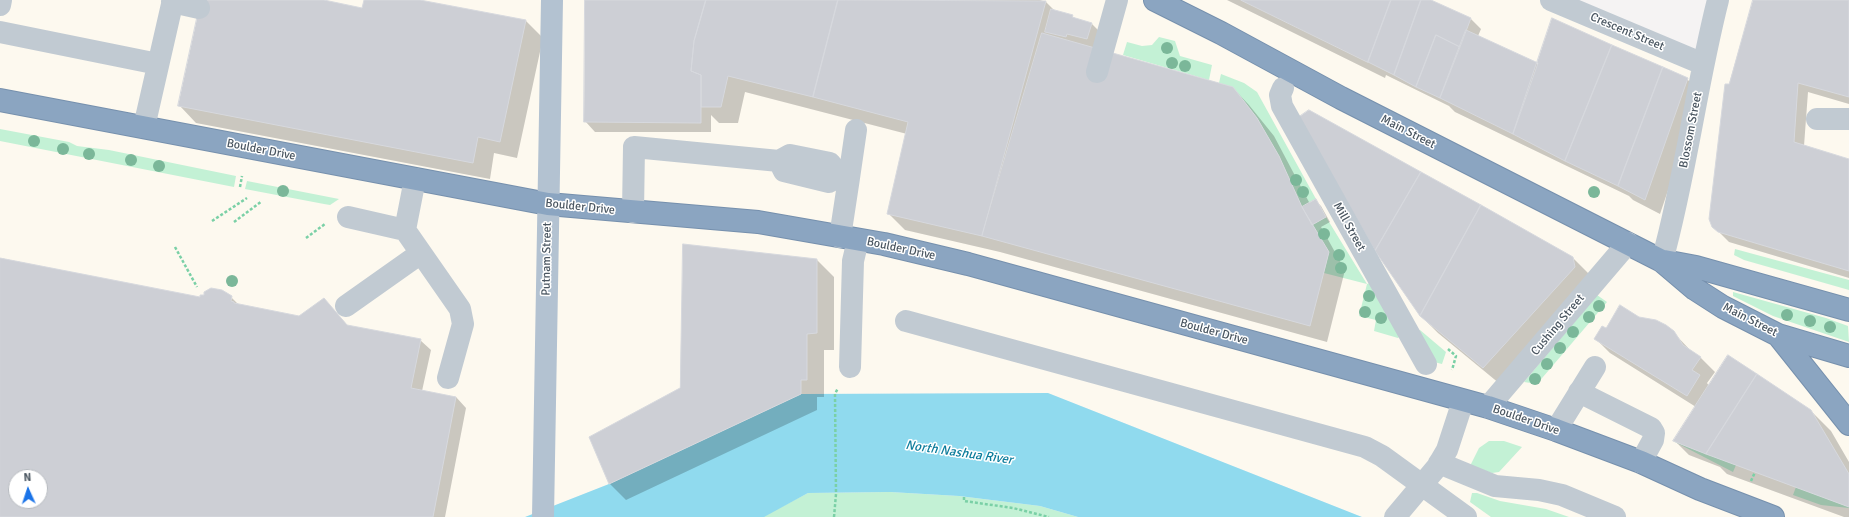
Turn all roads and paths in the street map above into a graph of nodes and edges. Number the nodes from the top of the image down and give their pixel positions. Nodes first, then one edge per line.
1 (1, 0) edge
2 (552, 0) edge
3 (1117, 0) edge
4 (1155, 0) edge
5 (1551, 0) edge
6 (1718, 0) edge
7 (173, 1) edge
8 (0, 5) edge
9 (199, 8) dead end
10 (0, 32) edge
11 (158, 64) junction
12 (1704, 64) junction
13 (1097, 72) dead end
14 (1283, 88) dead end
15 (0, 100) edge
16 (1817, 119) dead end
17 (1849, 119) edge
18 (144, 127) junction
19 (856, 130) dead end
20 (242, 176) dead end
21 (844, 176) junction
22 (415, 179) junction
23 (240, 187) dead end
24 (247, 198) dead end
25 (262, 201) dead end
26 (548, 204) junction
27 (633, 212) junction
28 (340, 219) joint
29 (212, 221) dead end
30 (234, 222) dead end
31 (405, 230) junction
32 (306, 238) dead end
33 (849, 238) junction
34 (1628, 243) junction
35 (175, 247) dead end
36 (421, 253) junction
37 (1662, 261) junction
38 (198, 287) dead end
39 (346, 306) dead end
40 (1849, 310) edge
41 (906, 321) dead end
42 (1778, 335) junction
43 (1849, 356) edge
44 (1426, 364) dead end
45 (850, 367) joint
46 (1595, 367) dead end
47 (448, 378) dead end
48 (1579, 392) junction
49 (1463, 401) junction
50 (1488, 407) junction
51 (1849, 424) edge
52 (1556, 430) junction
53 (1641, 462) junction
54 (1439, 463) junction
55 (1472, 477) junction
56 (1423, 485) junction
57 (964, 497) dead end
58 (543, 510) edge
59 (1458, 511) edge
60 (834, 517) edge
61 (1049, 517) edge
62 (1395, 517) edge
63 (1615, 517) edge
64 (1773, 517) edge

1 - 8 street
2 - 26 main road, Putnam Street
3 - 13 street
4 - 34 highway, Main Street
5 - 12 street, Crescent Street
6 - 12 street, Blossom Street
7 - 9 street
7 - 11 street
10 - 11 street
11 - 18 street
12 - 37 street, Blossom Street
14 - 44 street, Mill Street
15 - 18 highway, Boulder Drive
16 - 17 street
18 - 22 highway, Boulder Drive
19 - 21 street
20 - 23 path
21 - 27 street
21 - 33 street
22 - 26 highway, Boulder Drive
22 - 31 street
24 - 29 path
25 - 30 path
26 - 27 highway, Boulder Drive
26 - 58 main road, Putnam Street
27 - 33 highway, Boulder Drive
28 - 31 street
28 - 32 path
31 - 36 street
33 - 45 street
33 - 49 highway, Boulder Drive
34 - 37 highway, Main Street
34 - 50 street, Cushing Street
35 - 38 path
36 - 39 street
36 - 47 street
37 - 40 highway, Main Street
37 - 42 highway, Main Street
41 - 56 street
42 - 43 highway, Main Street
42 - 51 highway
45 - 60 path
46 - 48 street
48 - 52 street
48 - 53 street
49 - 50 highway, Boulder Drive
49 - 54 street
50 - 52 highway, Boulder Drive
52 - 53 highway, Boulder Drive
53 - 64 highway, Boulder Drive
54 - 55 street
54 - 56 street
55 - 59 street
55 - 63 street
56 - 59 street
56 - 62 street
57 - 61 path

